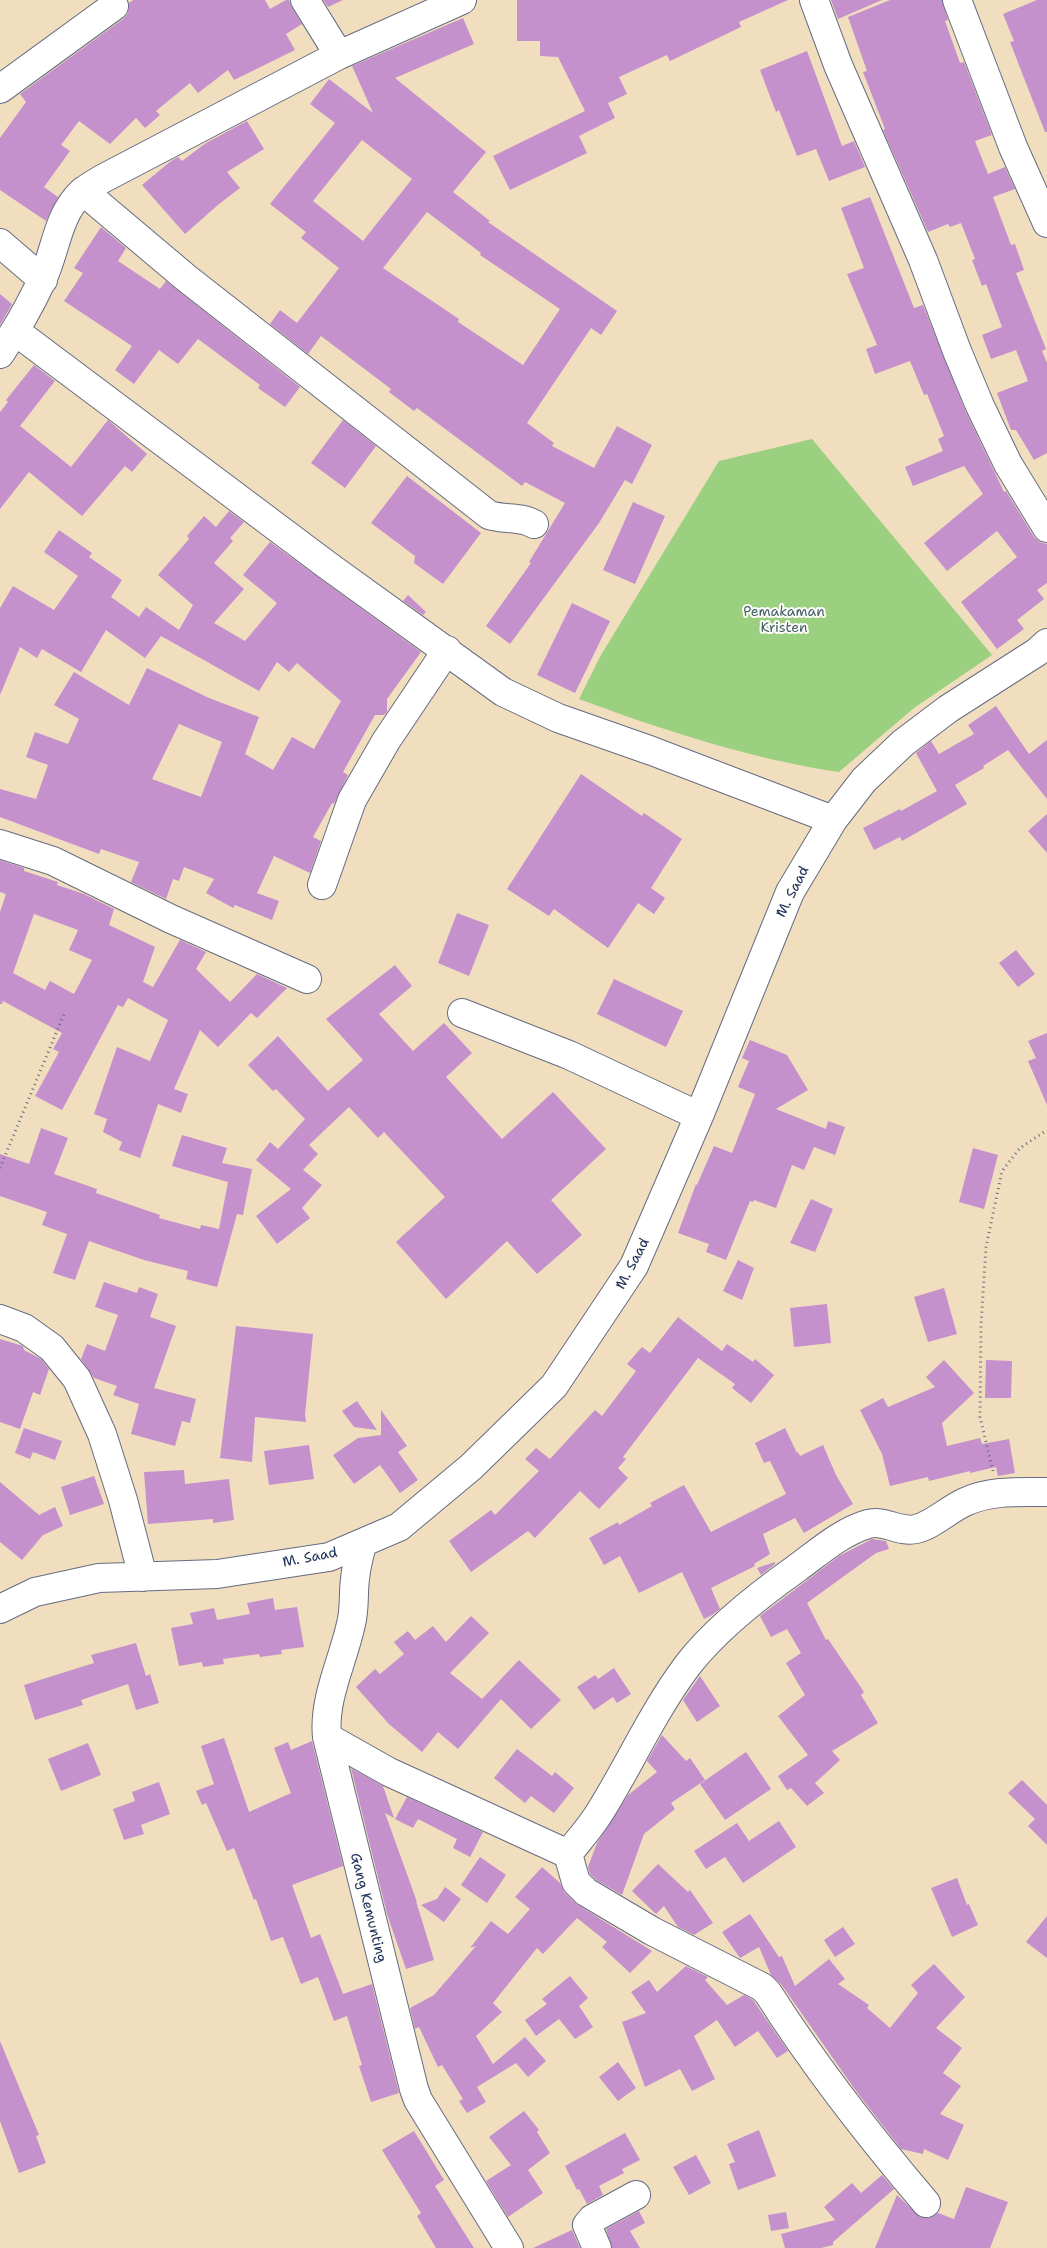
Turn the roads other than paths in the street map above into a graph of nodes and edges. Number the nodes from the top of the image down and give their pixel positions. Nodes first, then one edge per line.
1 (305, 0) edge
2 (462, 0) edge
3 (814, 0) edge
4 (957, 0) edge
5 (114, 6) dead end
6 (339, 55) junction
7 (0, 90) edge
8 (82, 191) junction
9 (1047, 223) edge
10 (0, 243) edge
11 (42, 280) junction
12 (15, 331) junction
13 (0, 354) edge
14 (534, 524) dead end
15 (1047, 528) edge
16 (447, 650) junction
17 (1044, 653) edge
18 (833, 820) junction
19 (0, 844) edge
20 (322, 885) dead end
21 (307, 979) dead end
22 (462, 1013) dead end
23 (698, 1116) junction
24 (0, 1319) edge
25 (1047, 1492) edge
26 (362, 1545) junction
27 (143, 1577) junction
28 (0, 1609) edge
29 (327, 1737) junction
30 (568, 1854) junction
31 (636, 2195) dead end
32 (926, 2203) dead end
33 (509, 2248) edge
34 (598, 2248) edge

1 - 6 street
2 - 6 street
3 - 15 street
4 - 9 street
5 - 7 street
6 - 8 street
8 - 11 street
8 - 14 street
10 - 11 street
11 - 12 street
12 - 13 street
12 - 16 street
16 - 18 street
16 - 20 street
17 - 18 street, M. Saad
18 - 23 street, M. Saad
19 - 21 street
22 - 23 street
23 - 26 street, M. Saad
24 - 27 street
25 - 30 street
26 - 27 street, M. Saad
26 - 29 street, Gang Kemunting
27 - 28 street, M. Saad
29 - 30 street
29 - 33 street, Gang Kemunting
30 - 32 street
31 - 34 street

